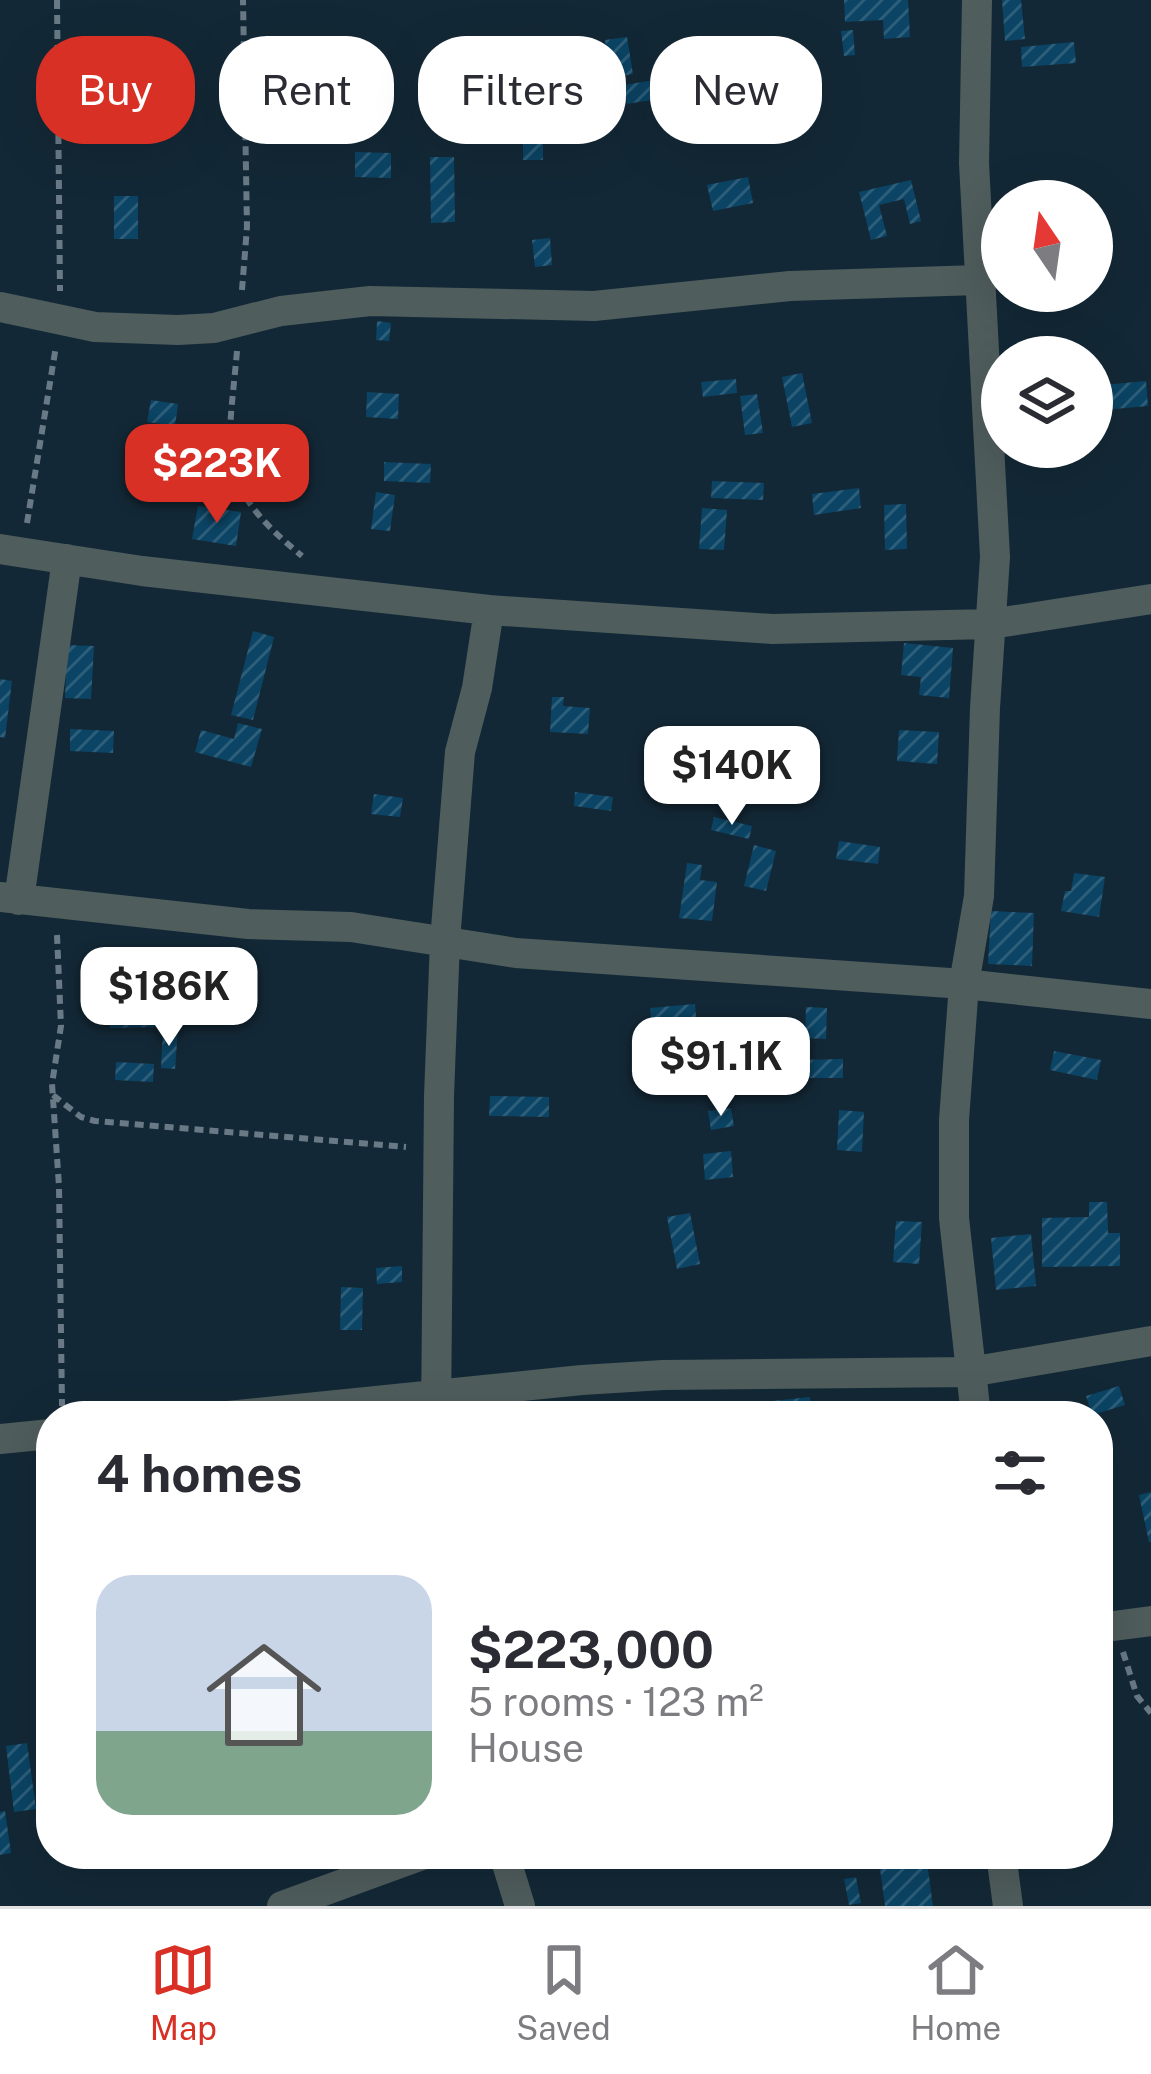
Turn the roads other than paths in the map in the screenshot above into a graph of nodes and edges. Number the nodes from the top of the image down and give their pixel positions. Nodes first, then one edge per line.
1 (977, 0) edge
2 (978, 280) junction
3 (0, 307) edge
4 (11, 549) edge
5 (67, 559) junction
6 (1151, 598) edge
7 (490, 610) junction
8 (991, 624) junction
9 (9, 898) edge
10 (445, 941) junction
11 (964, 984) junction
12 (1151, 1004) edge
13 (1151, 1341) edge
14 (970, 1372) junction
15 (435, 1401) edge
16 (459, 1401) edge
17 (974, 1401) edge
18 (36, 1435) edge
19 (0, 1439) edge
20 (1151, 1621) edge
21 (1113, 1626) edge
22 (383, 1869) edge
23 (509, 1869) edge
24 (1003, 1869) edge
25 (282, 1906) edge
26 (520, 1906) edge
27 (1008, 1906) edge

1 - 2 street
2 - 3 street
2 - 8 street
4 - 5 street
5 - 7 street
5 - 9 street
6 - 8 street
7 - 8 street
7 - 10 street
8 - 11 street
9 - 10 street
10 - 11 street
10 - 15 street
11 - 12 street
11 - 14 street
13 - 14 street
14 - 16 street
14 - 17 street
18 - 19 street
20 - 21 street
22 - 25 street
23 - 26 street
24 - 27 street

